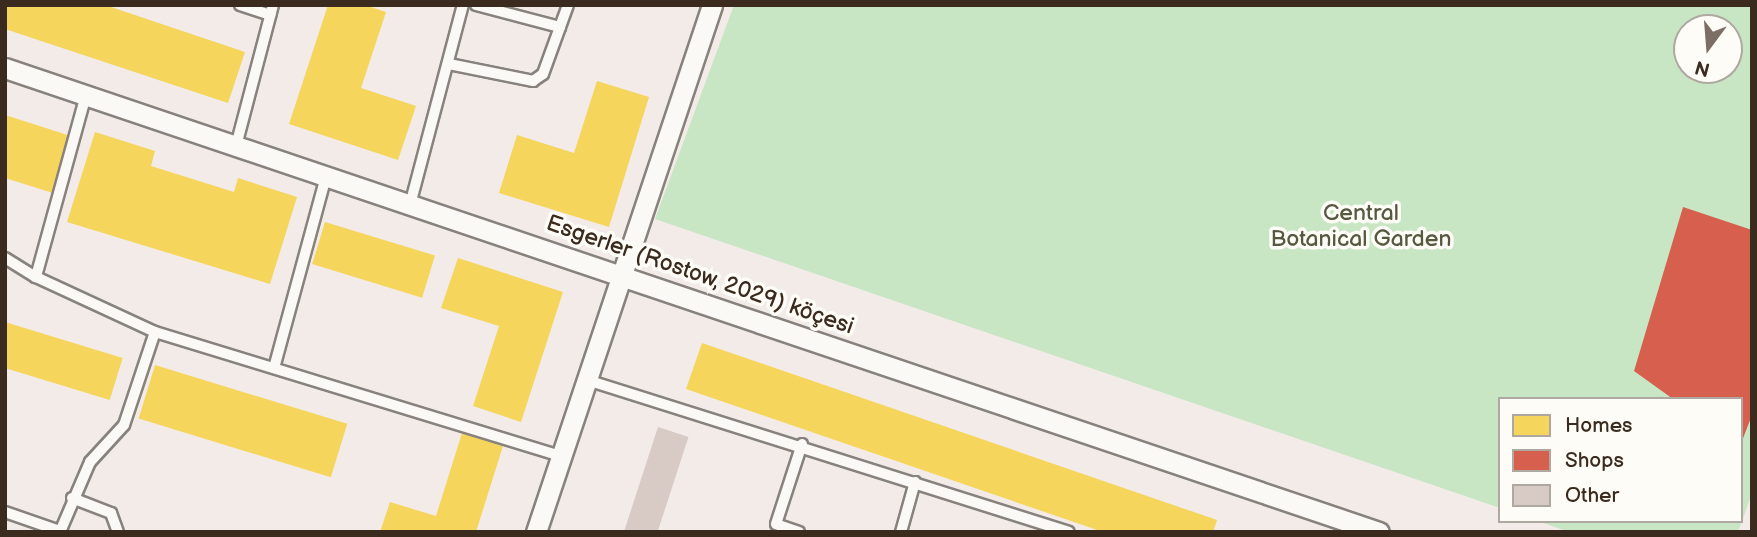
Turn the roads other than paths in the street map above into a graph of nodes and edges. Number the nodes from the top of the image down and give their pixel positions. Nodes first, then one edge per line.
1 (240, 5) edge
2 (463, 5) edge
3 (476, 5) edge
4 (568, 5) edge
5 (712, 5) edge
6 (271, 10) edge
7 (560, 27) junction
8 (449, 64) junction
9 (5, 68) edge
10 (86, 94) junction
11 (236, 146) junction
12 (326, 176) junction
13 (410, 205) junction
14 (5, 258) edge
15 (621, 273) junction
16 (36, 277) junction
17 (155, 332) junction
18 (274, 368) junction
19 (587, 380) junction
20 (802, 444) junction
21 (561, 456) junction
22 (915, 482) junction
23 (72, 498) junction
24 (5, 512) edge
25 (60, 531) edge
26 (118, 532) edge
27 (536, 532) edge
28 (799, 532) edge
29 (901, 532) edge
30 (1069, 532) edge
31 (1379, 532) edge

1 - 6 lane
2 - 8 lane
3 - 7 lane
4 - 7 lane
5 - 15 street
6 - 11 lane
7 - 8 lane
8 - 13 lane
9 - 10 street, Esgerler (Rostow, 2029) köçesi
10 - 11 street, Esgerler (Rostow, 2029) köçesi
10 - 16 lane
11 - 12 street, Esgerler (Rostow, 2029) köçesi
12 - 13 street, Esgerler (Rostow, 2029) köçesi
12 - 18 lane
13 - 15 street, Esgerler (Rostow, 2029) köçesi
14 - 16 lane
15 - 19 street
15 - 31 street, Esgerler (Rostow, 2029) köçesi
16 - 17 lane
17 - 18 lane
17 - 23 lane
18 - 21 lane
19 - 20 lane
19 - 21 street
20 - 22 lane
20 - 28 lane
21 - 27 street
22 - 29 lane
22 - 30 lane
23 - 25 lane
23 - 26 lane
24 - 25 lane

